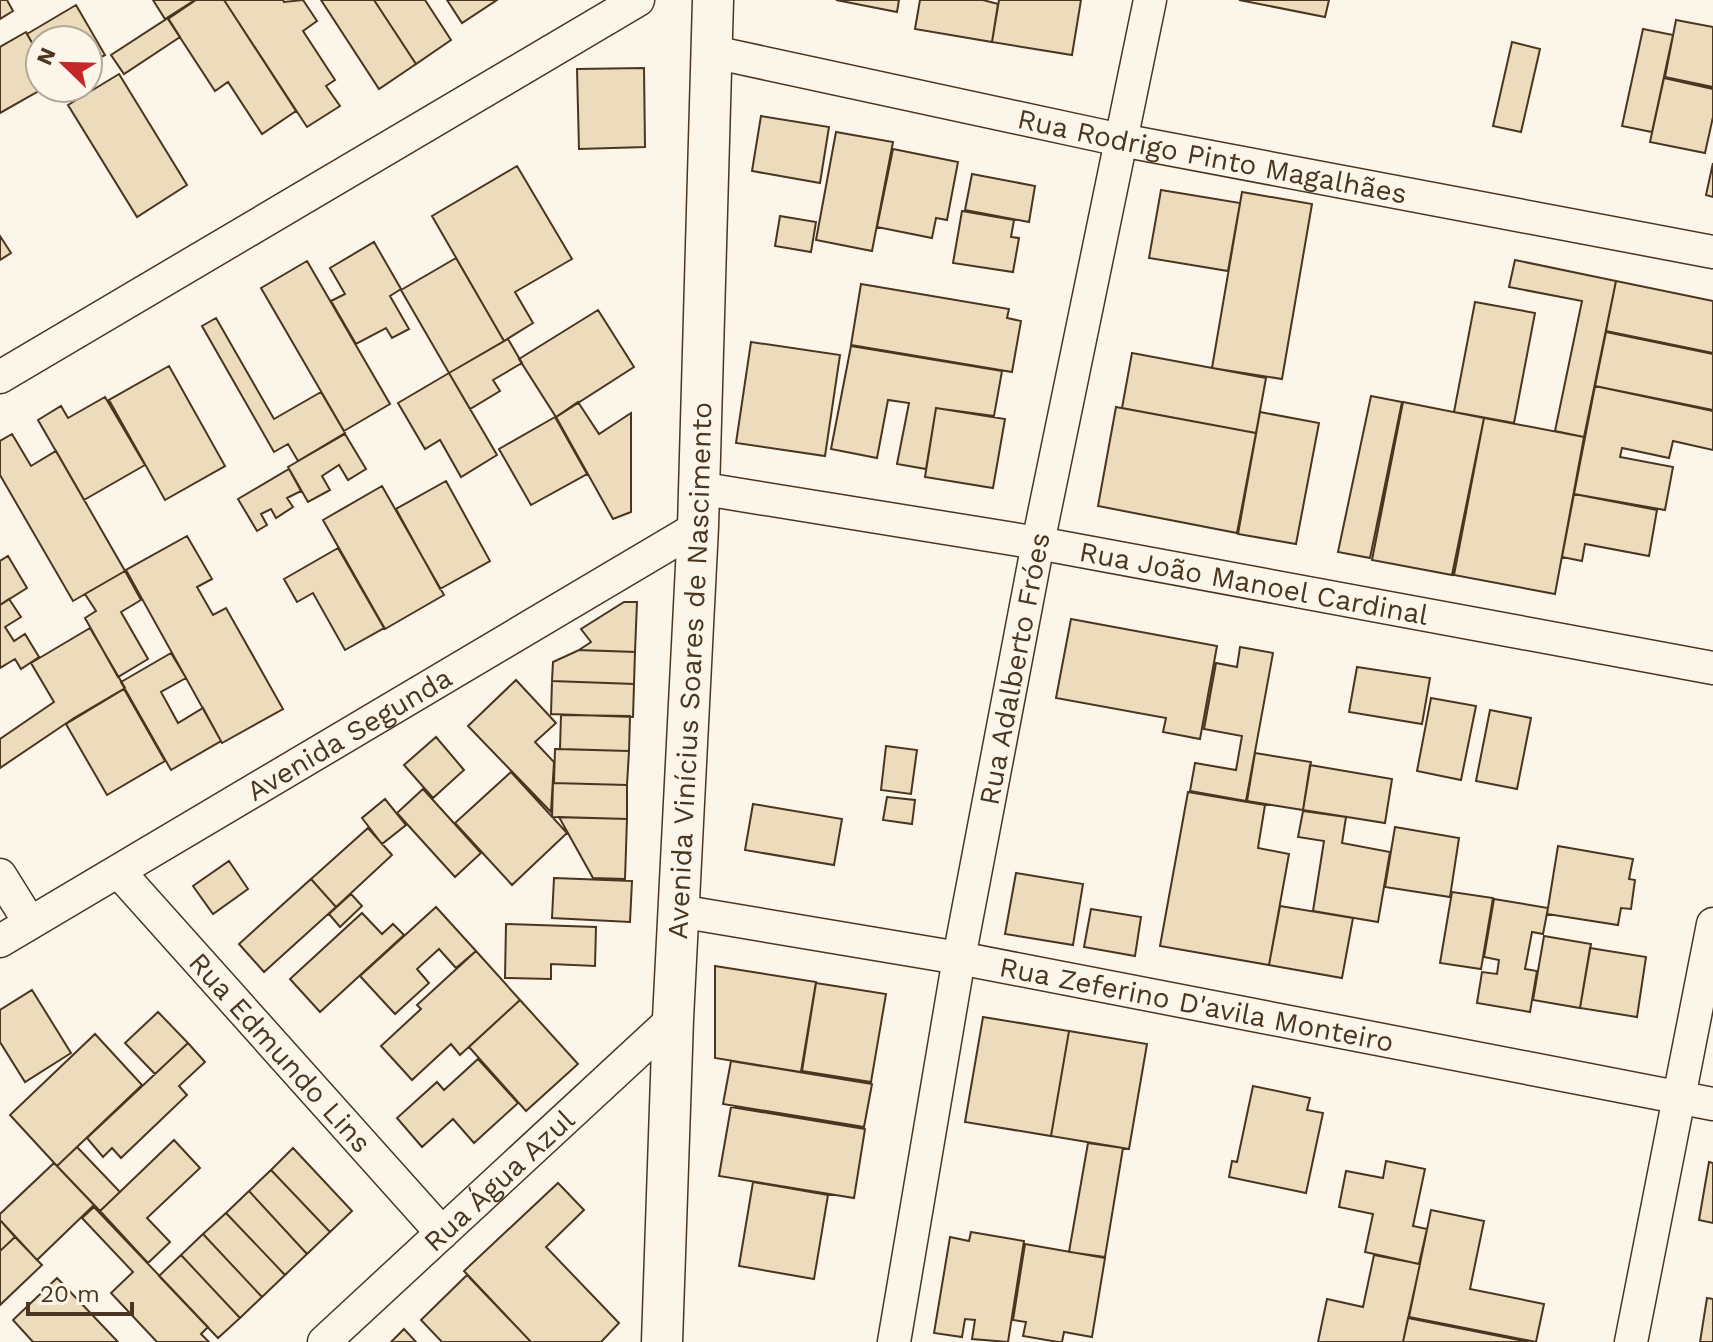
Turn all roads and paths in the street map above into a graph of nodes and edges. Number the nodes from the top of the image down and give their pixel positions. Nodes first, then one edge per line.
1 (638, 0) edge
2 (713, 0) edge
3 (1150, 0) edge
4 (713, 52) junction
5 (1121, 140) junction
6 (1713, 252) edge
7 (0, 377) edge
8 (698, 488) junction
9 (698, 527) junction
10 (1038, 543) junction
11 (1713, 668) edge
12 (119, 872) junction
13 (0, 875) edge
14 (679, 911) junction
15 (30, 923) junction
16 (1713, 924) edge
17 (0, 941) edge
18 (959, 958) junction
19 (673, 1019) junction
20 (1679, 1097) junction
21 (1713, 1104) edge
22 (442, 1233) junction
23 (324, 1342) edge
24 (662, 1342) edge
25 (894, 1342) edge
26 (1631, 1342) edge

1 - 7 street
2 - 4 street, Avenida Vinícius Soares de Nascimento
3 - 5 street, Rua Adalberto Fróes
4 - 5 street, Rua Rodrigo Pinto Magalhães
4 - 8 street, Avenida Vinícius Soares de Nascimento
5 - 6 street, Rua Rodrigo Pinto Magalhães
5 - 10 street, Rua Adalberto Fróes
8 - 9 street, Avenida Vinícius Soares de Nascimento
8 - 10 street, Rua João Manoel Cardinal
9 - 12 street, Avenida Segunda
9 - 14 street, Avenida Vinícius Soares de Nascimento
10 - 11 street, Rua João Manoel Cardinal
10 - 18 street, Rua Adalberto Fróes
12 - 15 street, Avenida Segunda
12 - 22 street, Rua Edmundo Lins
13 - 15 street
14 - 18 street, Rua Zeferino D'avila Monteiro
14 - 19 street, Avenida Vinícius Soares de Nascimento
15 - 17 street, Avenida Segunda
16 - 20 street
18 - 20 street, Rua Zeferino D'avila Monteiro
18 - 25 street, Rua Adalberto Fróes
19 - 22 street, Rua Água Azul
19 - 24 street, Avenida Vinícius Soares de Nascimento
20 - 21 street, Rua Zeferino D'avila Monteiro
20 - 26 street
22 - 23 street, Rua Água Azul

